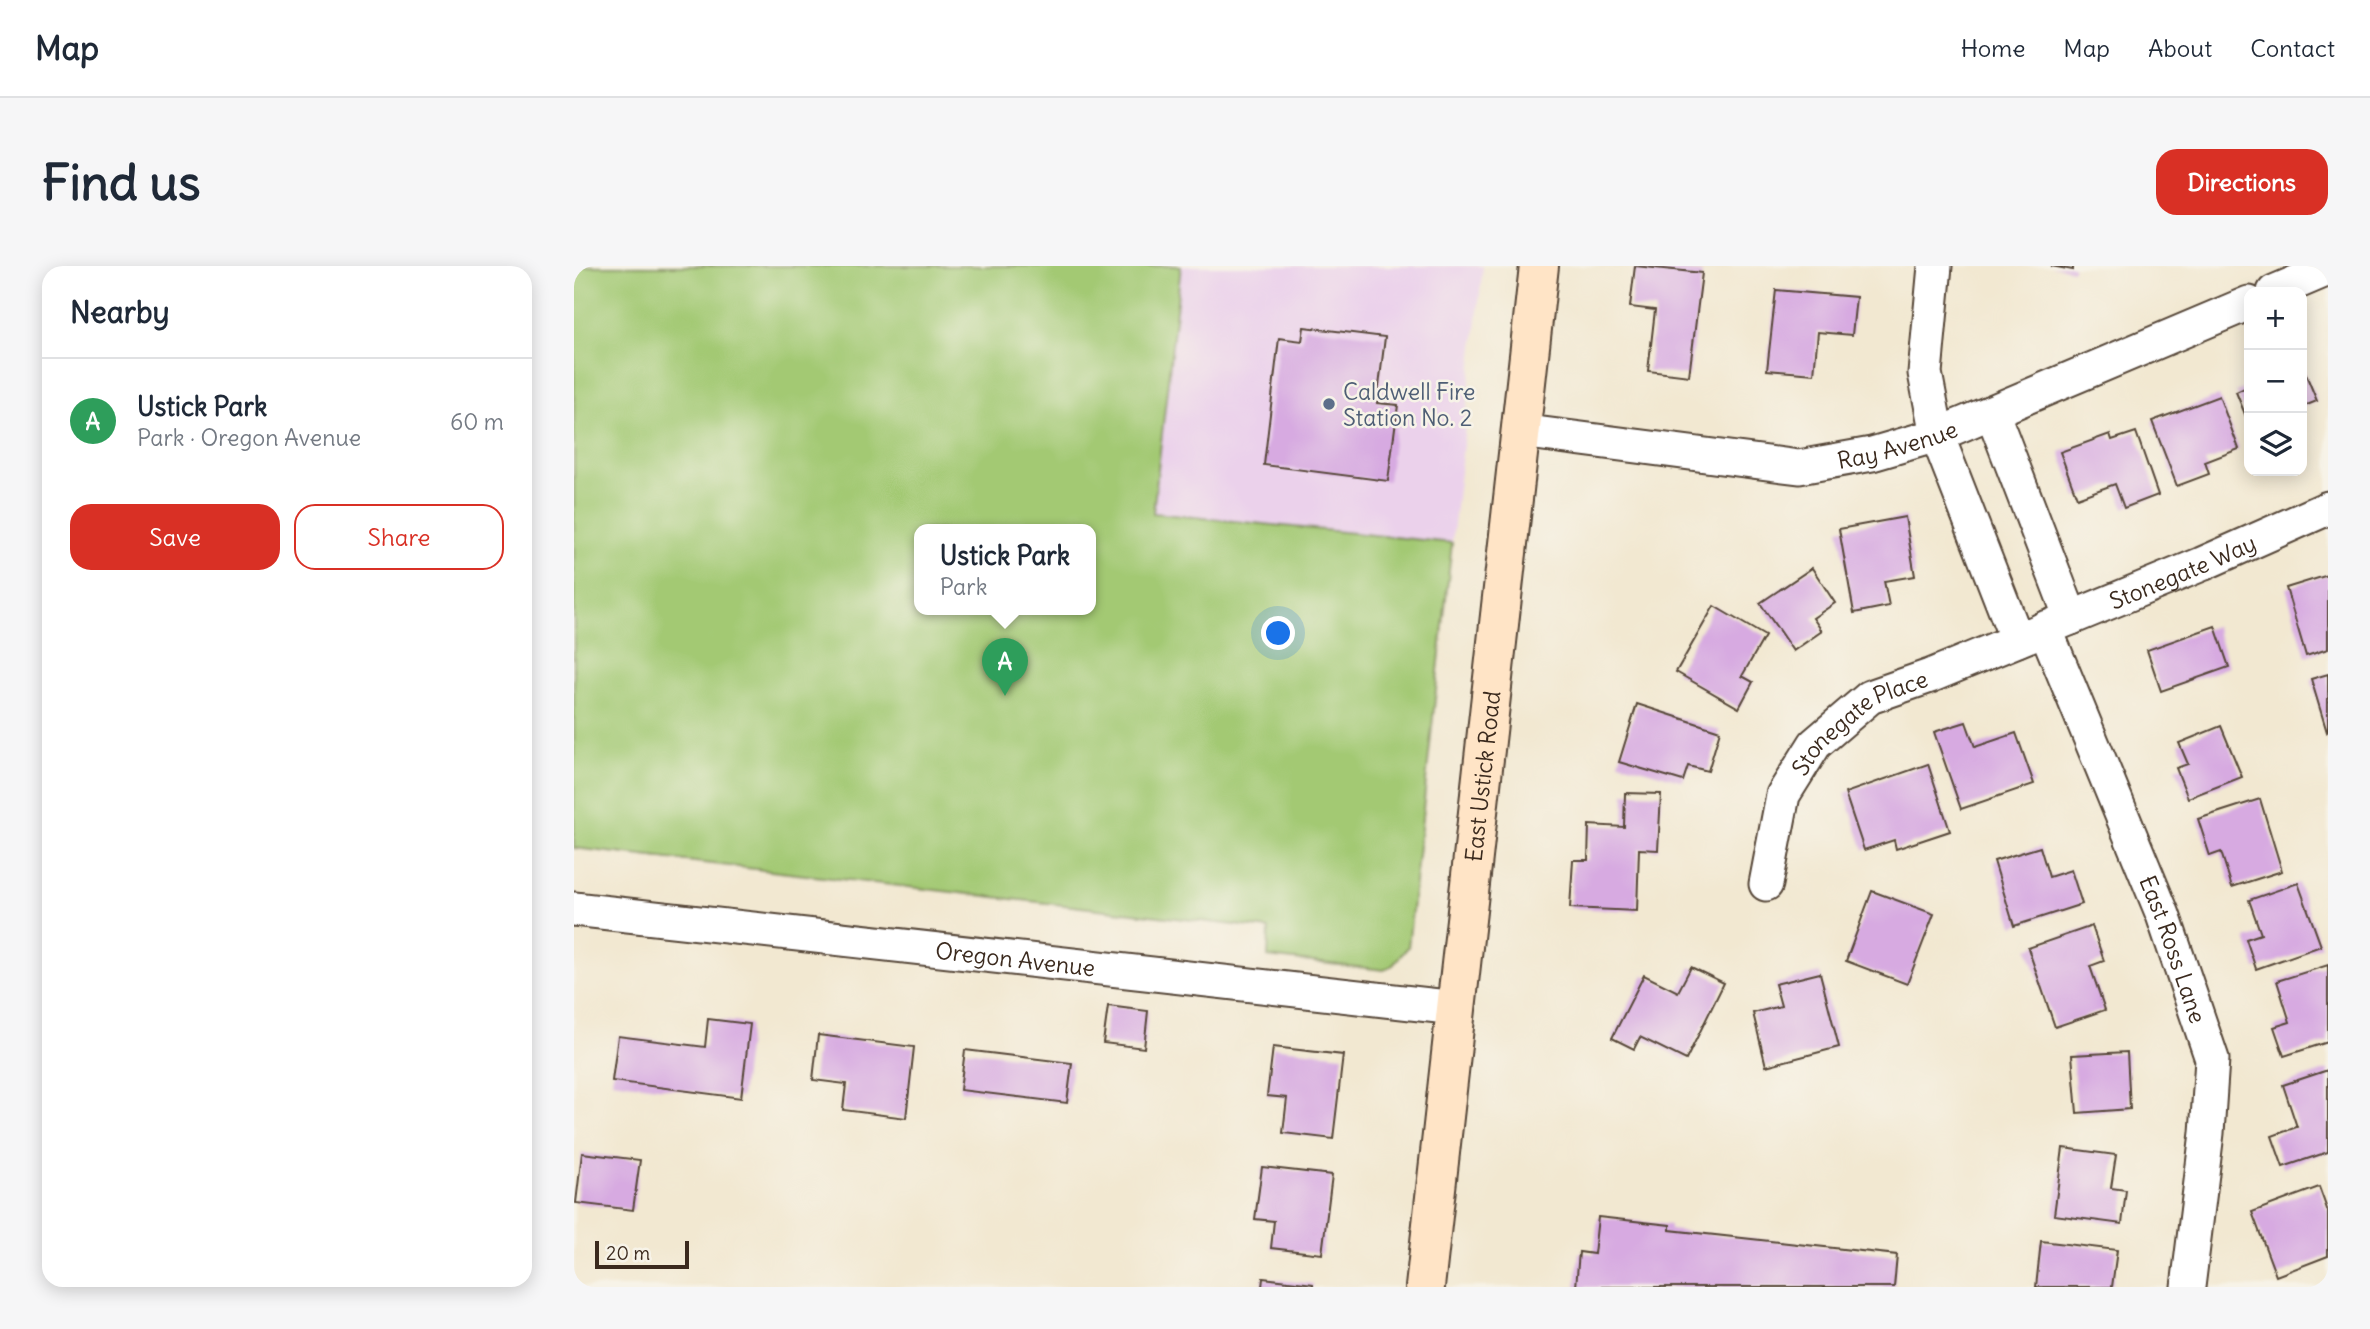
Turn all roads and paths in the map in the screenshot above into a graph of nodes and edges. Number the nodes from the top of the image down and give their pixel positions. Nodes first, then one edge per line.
1 (1539, 266) edge
2 (1935, 266) edge
3 (2328, 269) edge
4 (2286, 287) edge
5 (2244, 305) edge
6 (1992, 412) junction
7 (1520, 431) junction
8 (1937, 435) junction
9 (2328, 508) edge
10 (2042, 630) junction
11 (1766, 884) dead end
12 (574, 909) edge
13 (1456, 1008) junction
14 (1425, 1287) edge
15 (2188, 1287) edge

1 - 7 main road, East Ustick Road
2 - 8 street, East Ross Lane
3 - 4 street
5 - 6 street, Ray Avenue
6 - 8 street, Ray Avenue
6 - 10 street, East Ross Lane
7 - 8 street, Ray Avenue
7 - 13 main road, East Ustick Road
8 - 10 street, East Ross Lane
9 - 10 street, Stonegate Way
10 - 11 street, Stonegate Place
10 - 15 street, East Ross Lane
12 - 13 street, Oregon Avenue
13 - 14 main road, East Ustick Road

